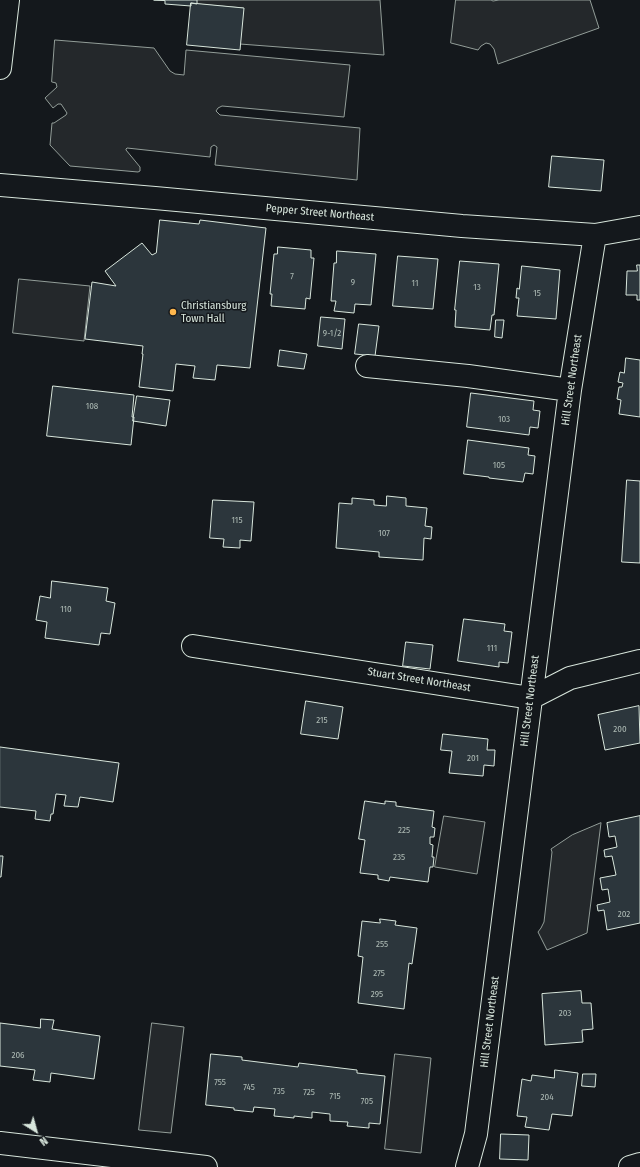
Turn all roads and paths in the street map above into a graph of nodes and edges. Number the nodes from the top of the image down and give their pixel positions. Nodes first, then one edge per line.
1 (8, 0) edge
2 (0, 68) edge
3 (0, 185) edge
4 (640, 227) edge
5 (595, 235) junction
6 (366, 366) dead end
7 (570, 390) junction
8 (193, 646) dead end
9 (640, 661) edge
10 (531, 698) junction
11 (0, 1143) edge
12 (640, 1164) edge
13 (206, 1167) edge
14 (467, 1167) edge
15 (630, 1167) edge

1 - 2 street
3 - 5 street, Pepper Street Northeast
4 - 5 street, Pepper Street Northeast
5 - 7 street, Hill Street Northeast
6 - 7 street
7 - 10 street, Hill Street Northeast
8 - 10 street, Stuart Street Northeast
9 - 10 street
10 - 14 street, Hill Street Northeast
11 - 13 street
12 - 15 street

